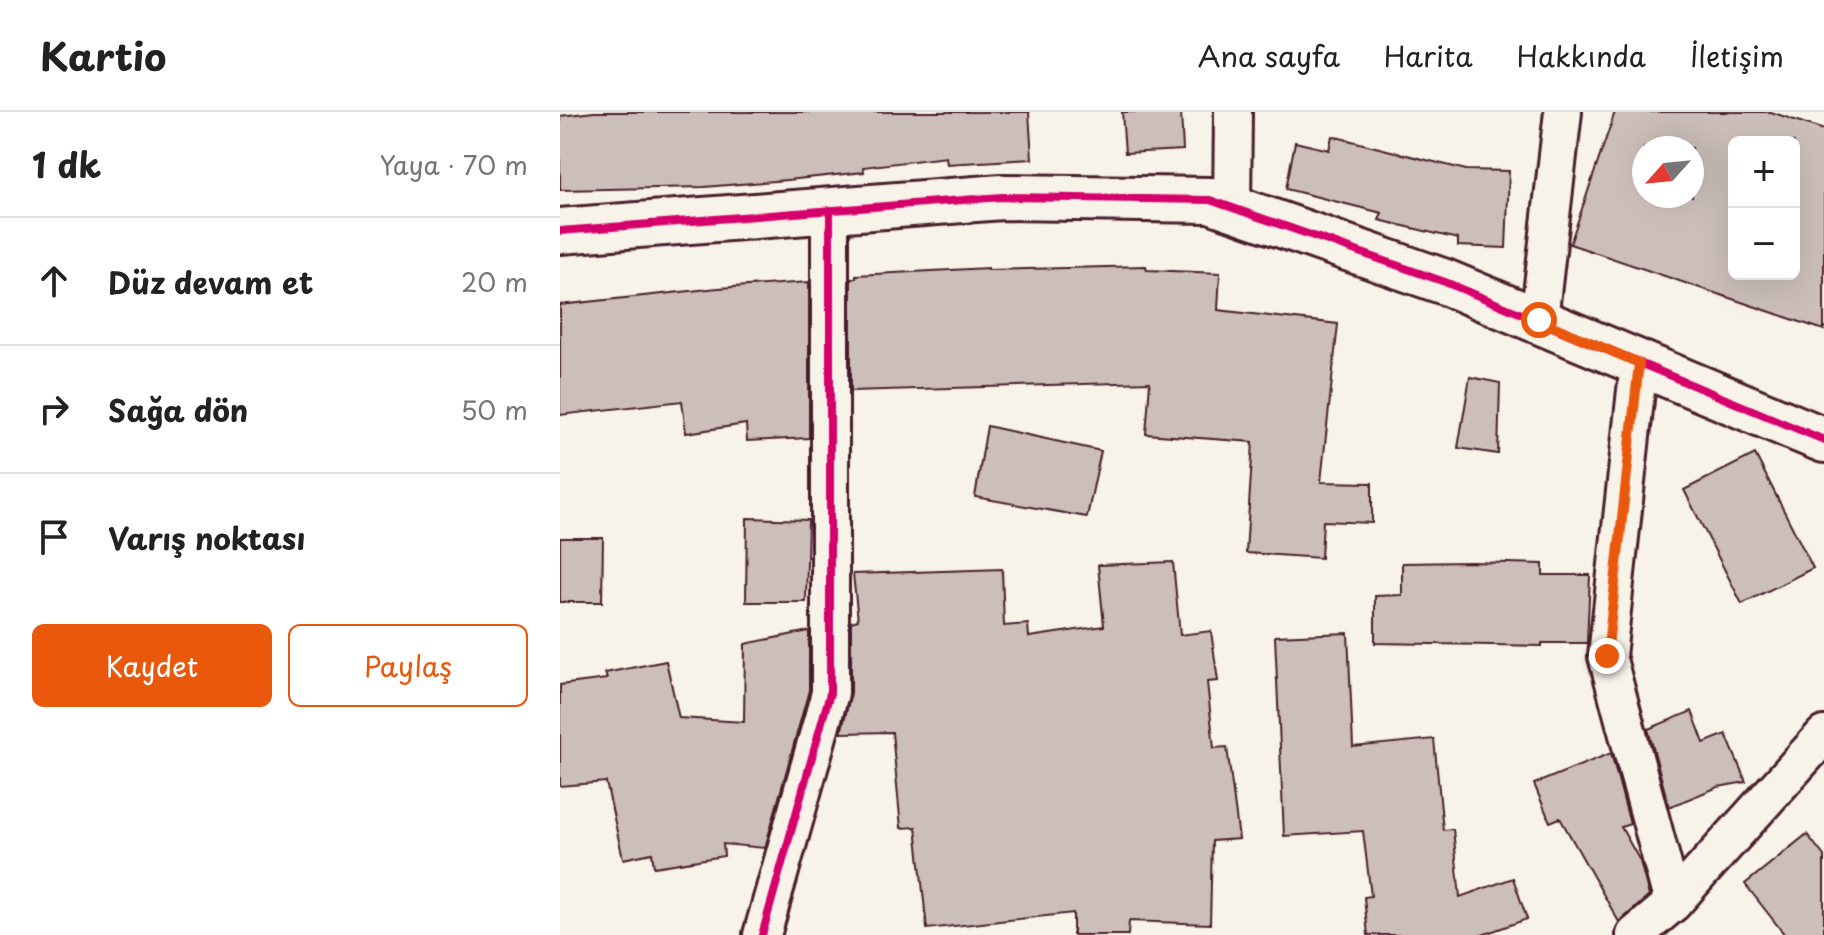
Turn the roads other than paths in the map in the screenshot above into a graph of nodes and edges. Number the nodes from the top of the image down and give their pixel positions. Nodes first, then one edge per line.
1 (1233, 112) edge
2 (1563, 112) edge
3 (1232, 208) junction
4 (830, 210) junction
5 (560, 231) edge
6 (1539, 320) junction
7 (1639, 363) junction
8 (1824, 440) edge
9 (1824, 735) edge
10 (1673, 903) junction
11 (762, 935) edge
12 (1635, 935) edge

1 - 3 street
2 - 6 street
3 - 4 street
3 - 6 street
4 - 5 street
4 - 11 street
6 - 7 street
7 - 8 street
7 - 10 street
9 - 10 street
10 - 12 street

